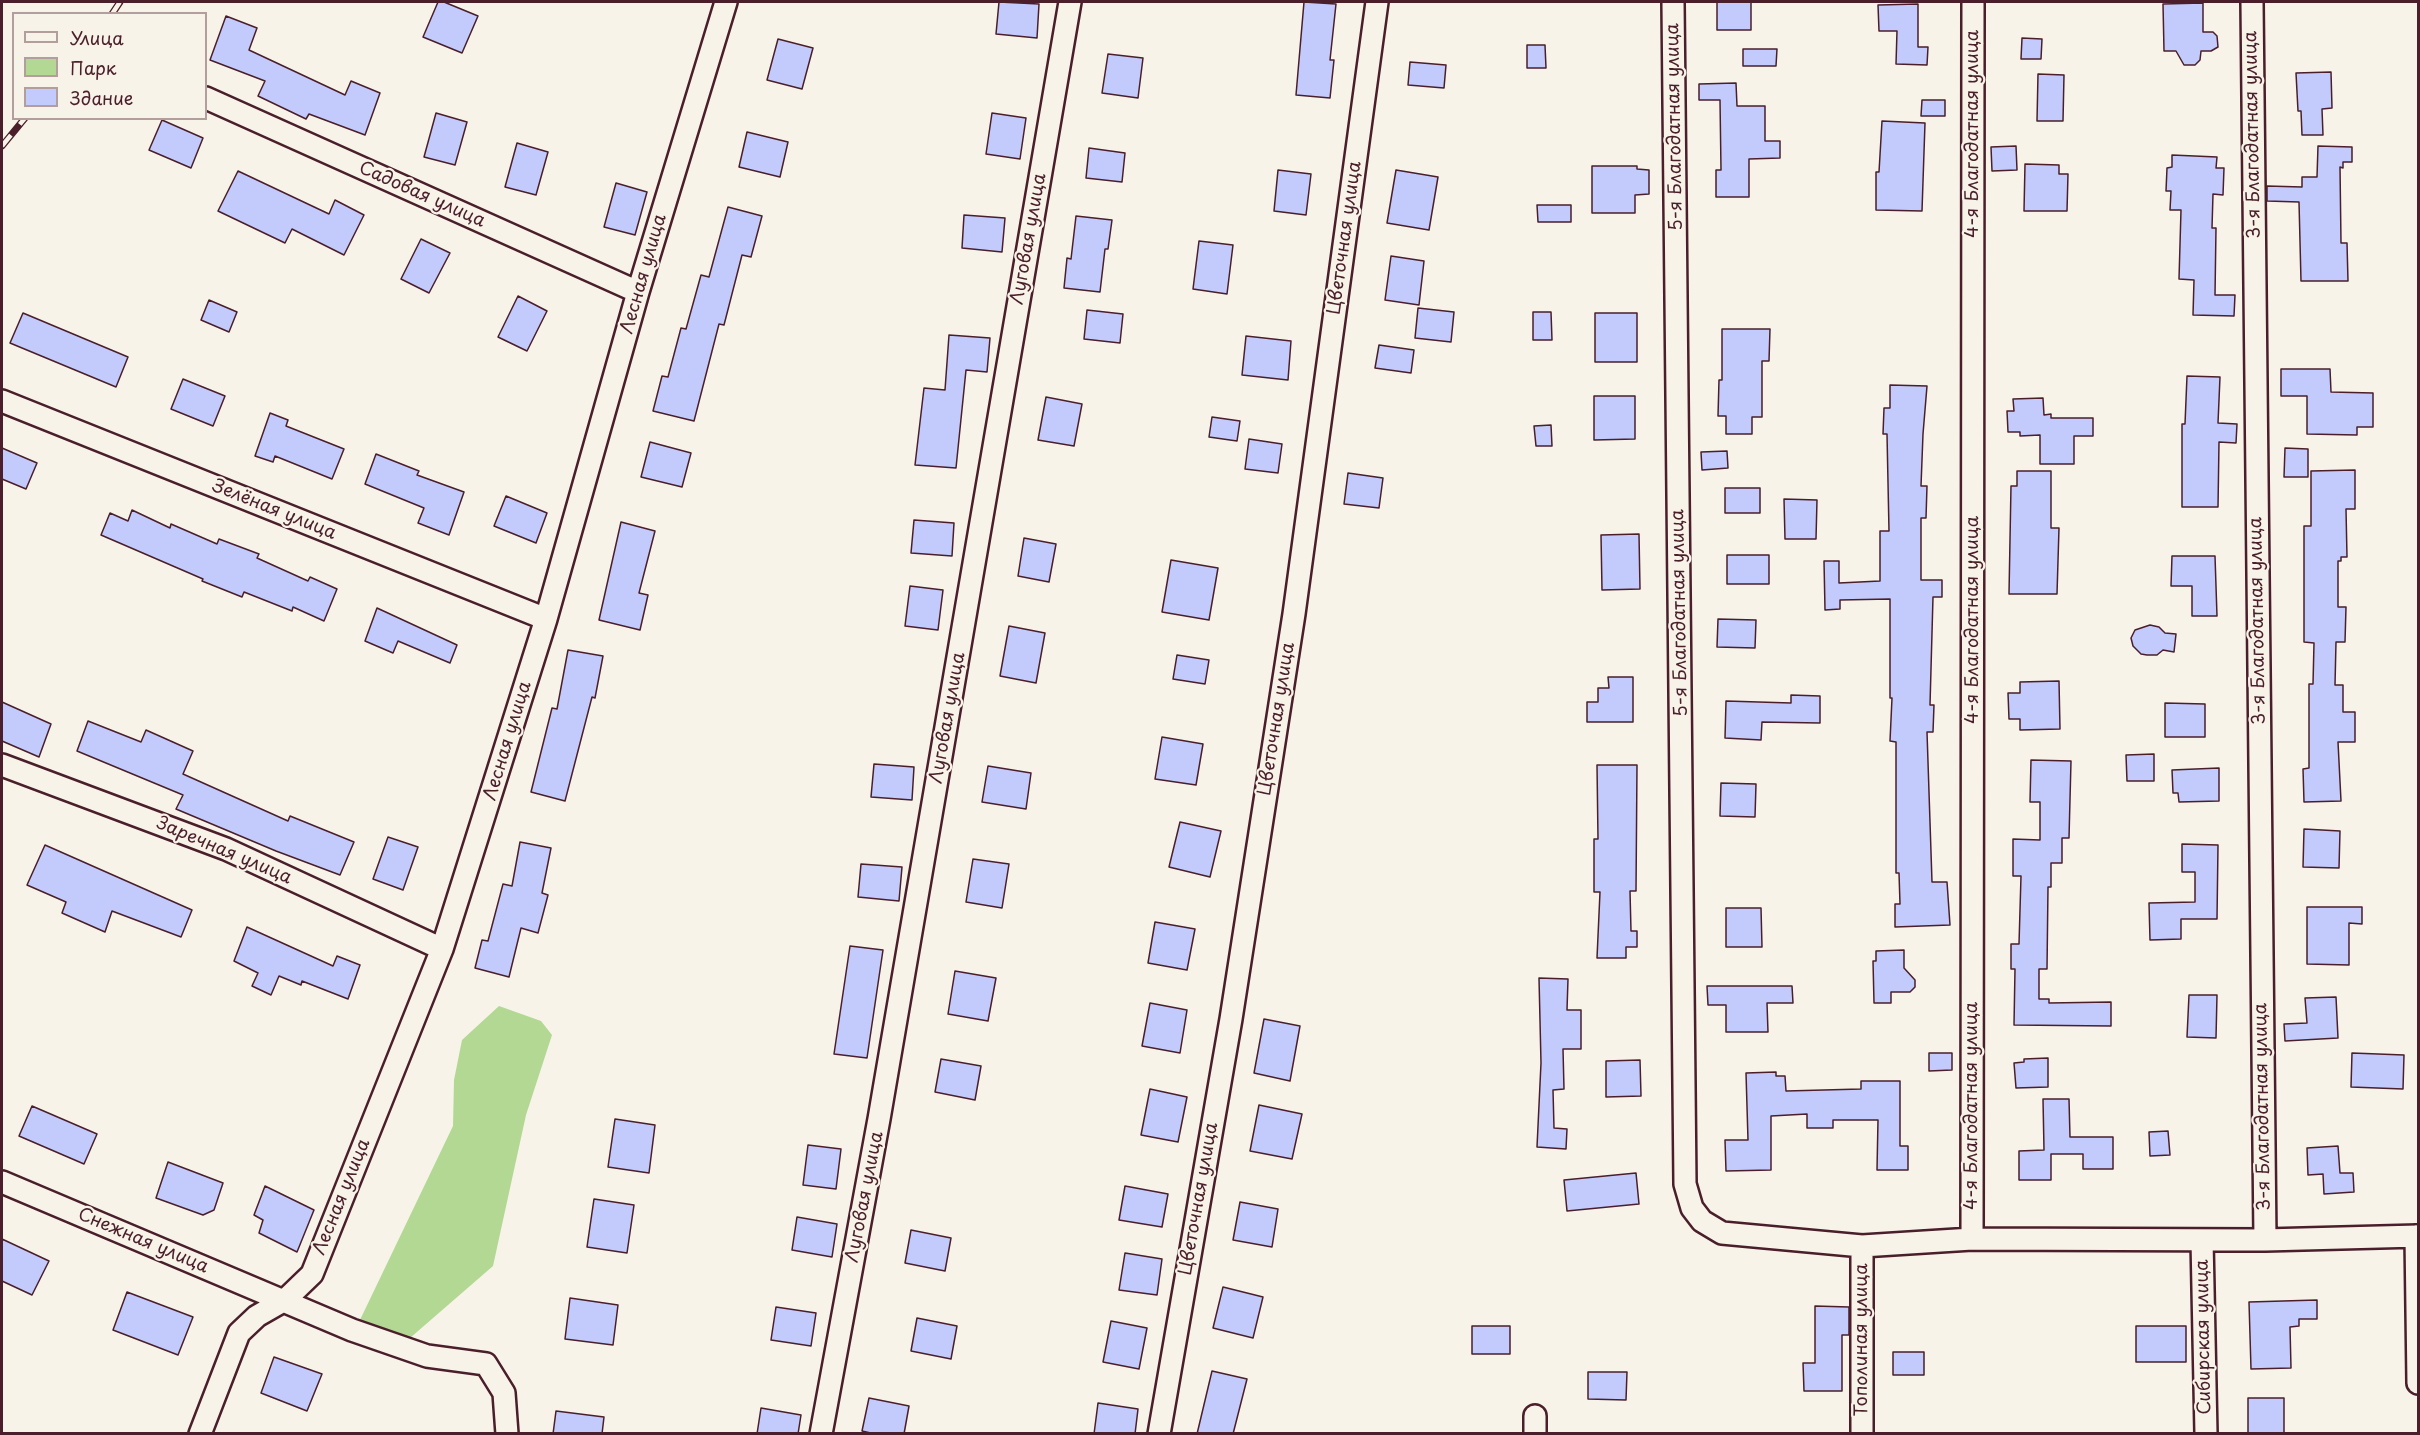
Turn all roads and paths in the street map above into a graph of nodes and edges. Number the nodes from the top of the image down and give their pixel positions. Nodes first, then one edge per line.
1 (726, 2) edge
2 (1070, 2) edge
3 (1377, 2) edge
4 (1673, 2) edge
5 (1973, 2) edge
6 (2252, 2) edge
7 (207, 98) edge
8 (638, 292) junction
9 (2, 401) edge
10 (546, 619) junction
11 (2, 765) edge
12 (442, 949) junction
13 (2, 1182) edge
14 (2417, 1236) edge
15 (1972, 1239) junction
16 (2202, 1240) junction
17 (2265, 1240) junction
18 (1862, 1246) junction
19 (285, 1300) junction
20 (2418, 1383) edge
21 (200, 1434) edge
22 (507, 1434) edge
23 (821, 1434) edge
24 (1159, 1434) edge
25 (1862, 1434) edge
26 (2206, 1434) edge

1 - 8 street, Лесная улица
2 - 23 street, Луговая улица
3 - 24 street, Цветочная улица
4 - 18 street, 5-я Благодатная улица
5 - 15 street, 4-я Благодатная улица
6 - 17 street, 3-я Благодатная улица
7 - 8 street, Садовая улица
8 - 10 street, Лесная улица
9 - 10 street, Зелёная улица
10 - 12 street, Лесная улица
11 - 12 street, Заречная улица
12 - 19 street, Лесная улица
13 - 19 street, Снежная улица
14 - 17 street
14 - 20 street
15 - 16 street
15 - 18 street
16 - 17 street
16 - 26 street, Сибирская улица
18 - 25 street, Тополиная улица
19 - 21 street, Лесная улица
19 - 22 street, Снежная улица

